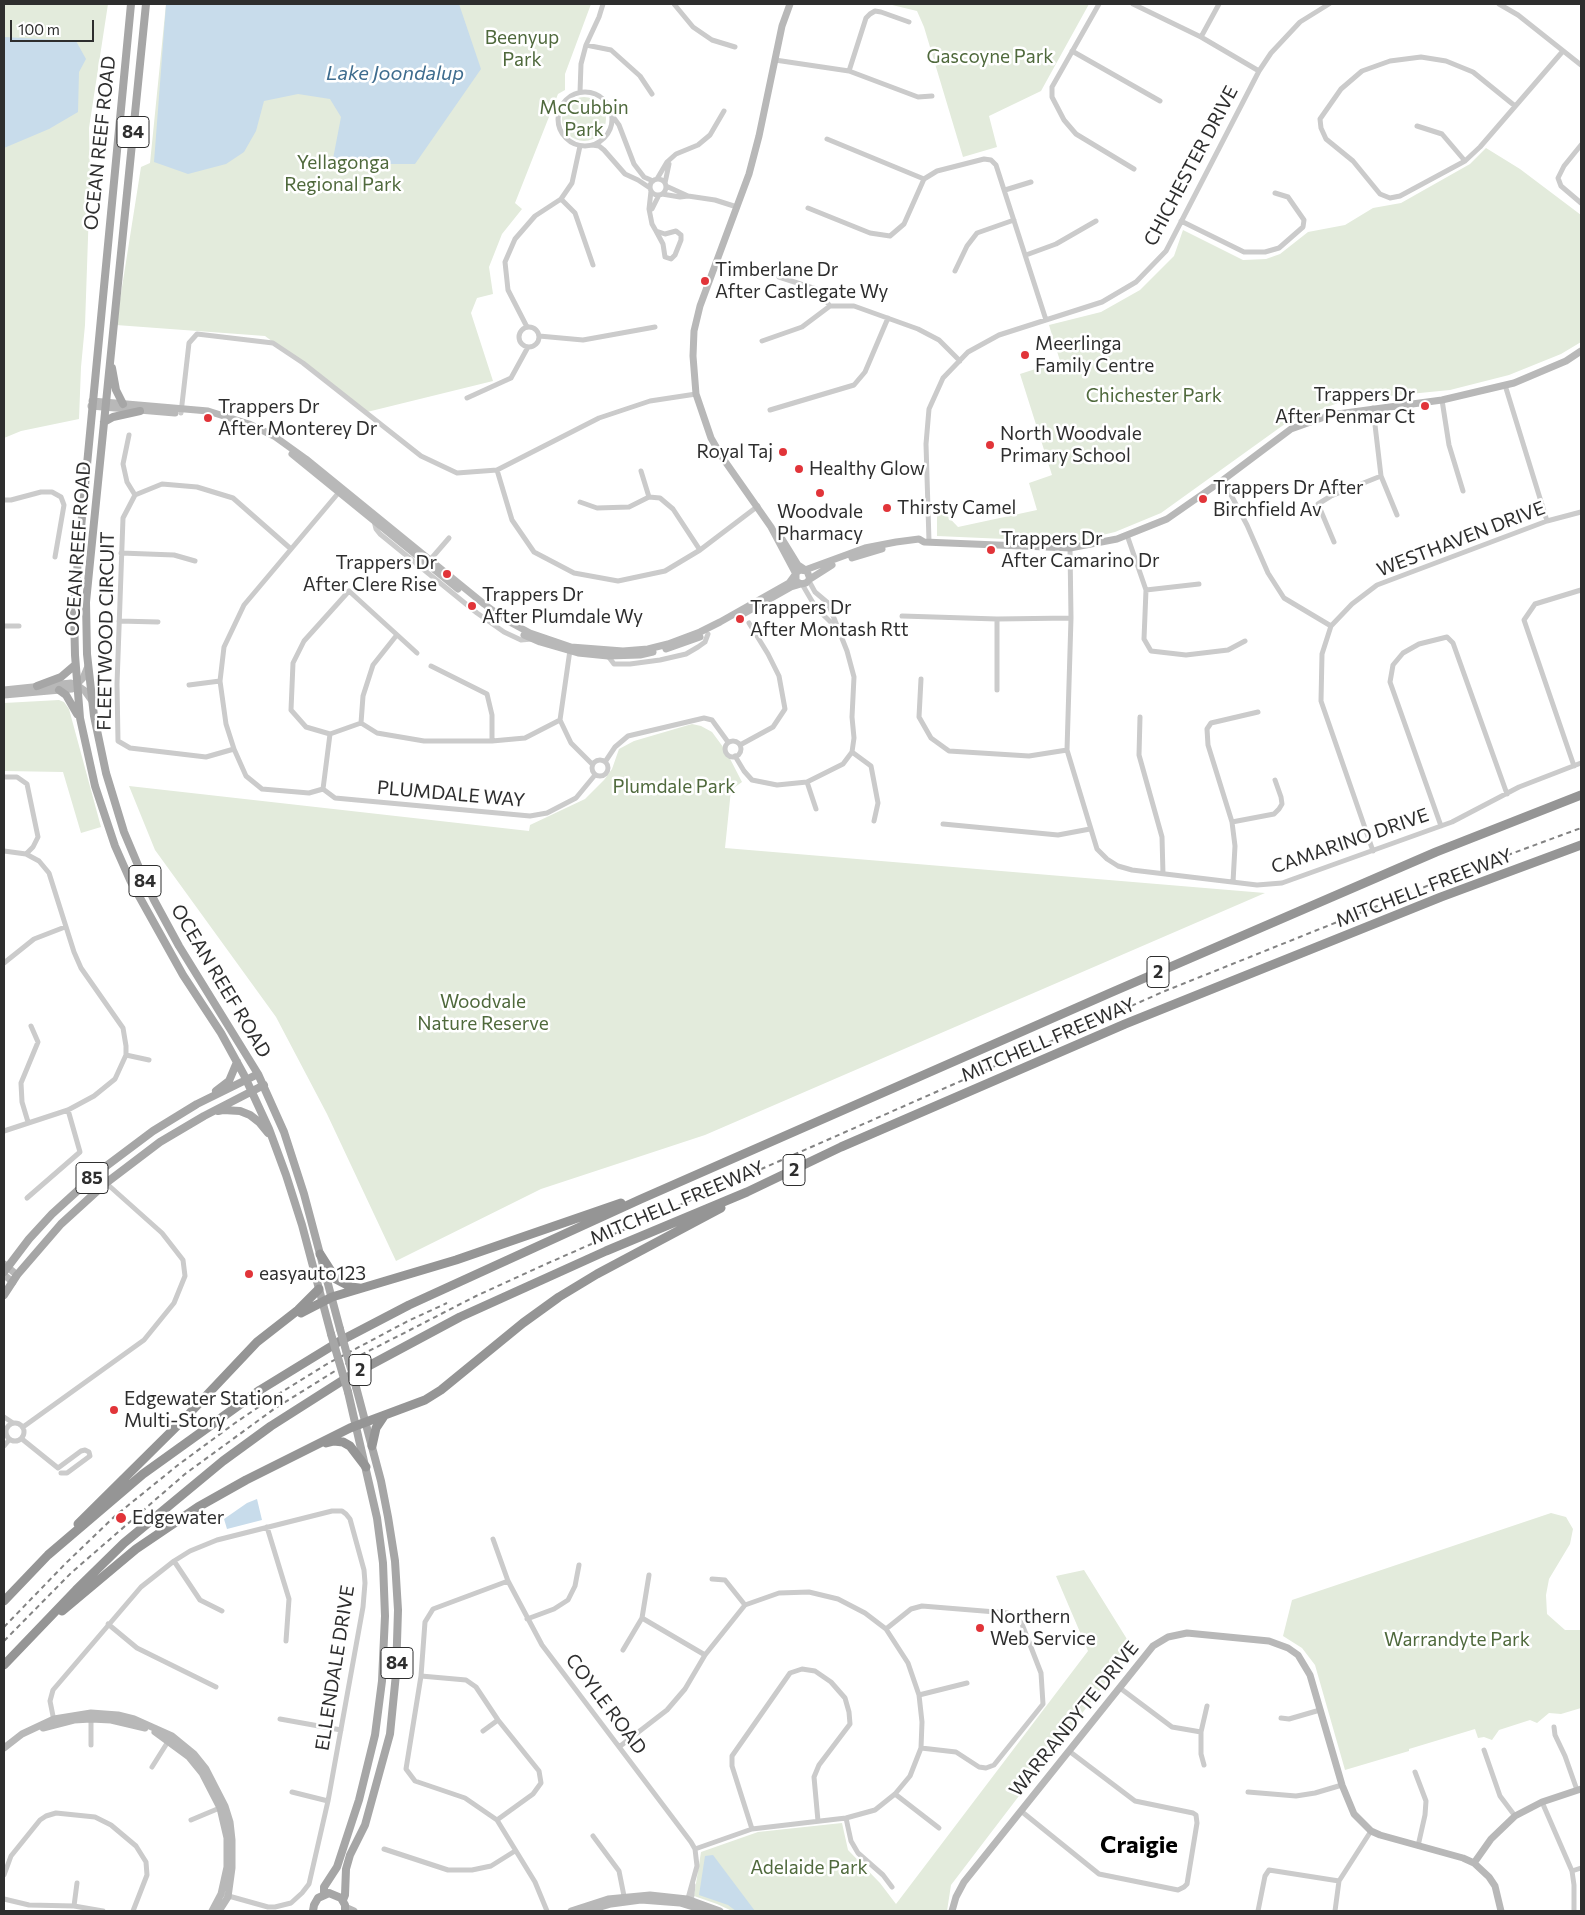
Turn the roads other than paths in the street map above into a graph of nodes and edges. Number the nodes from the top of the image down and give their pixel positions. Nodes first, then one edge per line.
1 (131, 4) edge
2 (146, 4) edge
3 (603, 4) edge
4 (674, 4) edge
5 (790, 4) edge
6 (1099, 4) edge
7 (1133, 4) edge
8 (1218, 4) edge
9 (1329, 4) edge
10 (1499, 4) edge
11 (1140, 5) edge
12 (909, 22) dead end
13 (1200, 37) junction
14 (586, 45) junction
15 (735, 47) dead end
16 (1072, 51) junction
17 (1563, 51) junction
18 (775, 60) junction
19 (1581, 65) edge
20 (849, 71) junction
21 (1259, 71) junction
22 (580, 92) junction
23 (652, 94) dead end
24 (932, 96) dead end
25 (1160, 101) dead end
26 (1515, 106) junction
27 (724, 111) dead end
28 (612, 114) junction
29 (1417, 126) dead end
30 (827, 139) dead end
31 (592, 145) junction
32 (1581, 145) edge
33 (580, 146) junction
34 (1465, 160) junction
35 (670, 161) junction
36 (1134, 169) dead end
37 (924, 179) junction
38 (655, 180) junction
39 (1031, 182) dead end
40 (665, 184) junction
41 (651, 189) junction
42 (1004, 190) junction
43 (1275, 193) dead end
44 (661, 194) junction
45 (688, 196) junction
46 (561, 199) junction
47 (1581, 204) edge
48 (737, 208) junction
49 (808, 208) dead end
50 (650, 212) junction
51 (1014, 220) junction
52 (1096, 221) dead end
53 (1182, 221) junction
54 (656, 231) junction
55 (1026, 255) junction
56 (593, 265) dead end
57 (956, 271) dead end
58 (779, 277) dead end
59 (830, 306) junction
60 (888, 318) junction
61 (1046, 320) junction
62 (655, 327) dead end
63 (527, 328) junction
64 (539, 336) junction
65 (762, 341) dead end
66 (528, 347) junction
67 (1581, 352) edge
68 (110, 358) junction
69 (960, 361) junction
70 (1505, 385) junction
71 (696, 394) junction
72 (467, 398) dead end
73 (1442, 400) junction
74 (91, 404) junction
75 (123, 404) junction
76 (106, 405) junction
77 (1373, 408) junction
78 (770, 410) dead end
79 (140, 411) junction
80 (181, 411) junction
81 (104, 422) junction
82 (129, 435) dead end
83 (497, 470) junction
84 (641, 471) dead end
85 (1381, 476) junction
86 (1223, 480) junction
87 (340, 491) junction
88 (1463, 491) dead end
89 (136, 495) junction
90 (649, 497) junction
91 (4, 500) edge
92 (580, 502) dead end
93 (758, 506) junction
94 (1581, 512) edge
95 (1397, 515) dead end
96 (1547, 521) junction
97 (771, 527) junction
98 (1127, 535) junction
99 (449, 538) dead end
100 (927, 542) junction
101 (1334, 542) dead end
102 (1070, 548) junction
103 (291, 549) junction
104 (700, 550) junction
105 (121, 553) junction
106 (55, 558) dead end
107 (195, 560) dead end
108 (430, 560) junction
109 (805, 570) junction
110 (796, 574) junction
111 (805, 582) junction
112 (1199, 584) dead end
113 (1146, 590) junction
114 (1581, 590) edge
115 (902, 616) dead end
116 (1071, 618) junction
117 (997, 619) junction
118 (119, 621) junction
119 (158, 622) dead end
120 (749, 623) dead end
121 (4, 626) edge
122 (20, 626) dead end
123 (1331, 626) junction
124 (839, 631) junction
125 (396, 636) junction
126 (1245, 641) dead end
127 (570, 649) junction
128 (417, 653) dead end
129 (75, 665) junction
130 (88, 666) junction
131 (431, 666) dead end
132 (921, 679) dead end
133 (220, 681) junction
134 (77, 685) junction
135 (189, 685) dead end
136 (37, 686) junction
137 (4, 690) edge
138 (59, 690) junction
139 (997, 690) dead end
140 (4, 695) edge
141 (92, 701) junction
142 (1258, 712) dead end
143 (1140, 717) dead end
144 (80, 718) junction
145 (560, 720) junction
146 (361, 723) junction
147 (330, 734) junction
148 (492, 741) junction
149 (728, 742) junction
150 (740, 745) junction
151 (234, 749) junction
152 (1067, 750) junction
153 (852, 752) junction
154 (735, 756) junction
155 (605, 762) junction
156 (104, 764) junction
157 (592, 764) junction
158 (1581, 764) edge
159 (1574, 766) junction
160 (594, 775) junction
161 (4, 777) edge
162 (1275, 780) dead end
163 (807, 782) junction
164 (323, 789) junction
165 (1507, 794) junction
166 (1581, 795) edge
167 (816, 809) dead end
168 (104, 814) junction
169 (874, 821) dead end
170 (1232, 822) junction
171 (943, 824) dead end
172 (1441, 826) junction
173 (1090, 829) junction
174 (1581, 845) edge
175 (4, 851) edge
176 (1374, 851) junction
177 (26, 854) junction
178 (1163, 874) junction
179 (1233, 882) junction
180 (65, 927) junction
181 (4, 963) edge
182 (31, 1026) dead end
183 (126, 1055) junction
184 (149, 1060) dead end
185 (237, 1062) junction
186 (258, 1074) junction
187 (246, 1080) junction
188 (264, 1085) junction
189 (252, 1091) junction
190 (198, 1104) junction
191 (68, 1110) junction
192 (204, 1116) junction
193 (28, 1122) junction
194 (4, 1131) edge
195 (274, 1142) junction
196 (106, 1183) junction
197 (747, 1192) junction
198 (28, 1198) dead end
199 (641, 1199) junction
200 (320, 1254) junction
201 (5, 1270) edge
202 (15, 1278) junction
203 (319, 1288) junction
204 (361, 1289) junction
205 (4, 1295) edge
206 (332, 1297) junction
207 (322, 1301) junction
208 (283, 1322) junction
209 (384, 1416) junction
210 (4, 1417) edge
211 (365, 1421) junction
212 (14, 1423) junction
213 (356, 1426) junction
214 (23, 1427) junction
215 (5, 1429) edge
216 (22, 1439) junction
217 (9, 1440) junction
218 (316, 1445) junction
219 (4, 1446) edge
220 (372, 1446) junction
221 (366, 1467) junction
222 (60, 1470) junction
223 (267, 1527) junction
224 (494, 1539) dead end
225 (48, 1555) junction
226 (174, 1561) junction
227 (579, 1565) dead end
228 (649, 1575) dead end
229 (712, 1580) dead end
230 (508, 1581) junction
231 (4, 1601) edge
232 (745, 1605) junction
233 (222, 1610) dead end
234 (642, 1618) junction
235 (527, 1619) junction
236 (108, 1624) junction
237 (886, 1628) junction
238 (30, 1638) junction
239 (286, 1641) dead end
240 (624, 1650) dead end
241 (705, 1655) junction
242 (4, 1666) edge
243 (421, 1676) junction
244 (967, 1682) dead end
245 (216, 1687) dead end
246 (1120, 1688) junction
247 (920, 1695) junction
248 (1207, 1706) dead end
249 (1320, 1710) junction
250 (91, 1716) junction
251 (280, 1718) dead end
252 (1280, 1718) dead end
253 (498, 1720) junction
254 (54, 1722) junction
255 (1554, 1727) dead end
256 (341, 1730) junction
257 (483, 1731) dead end
258 (1201, 1732) junction
259 (170, 1738) junction
260 (91, 1745) dead end
261 (619, 1747) junction
262 (4, 1748) edge
263 (921, 1748) junction
264 (1484, 1750) dead end
265 (1069, 1751) junction
266 (4, 1753) edge
267 (1204, 1765) dead end
268 (152, 1767) dead end
269 (1415, 1772) dead end
270 (1342, 1785) junction
271 (1579, 1789) edge
272 (292, 1792) dead end
273 (1248, 1792) dead end
274 (895, 1794) junction
275 (328, 1800) junction
276 (1542, 1802) junction
277 (223, 1807) junction
278 (1021, 1811) junction
279 (1515, 1816) junction
280 (846, 1818) junction
281 (191, 1820) dead end
282 (497, 1820) junction
283 (818, 1821) junction
284 (939, 1828) dead end
285 (752, 1829) junction
286 (1371, 1832) junction
287 (593, 1836) dead end
288 (1418, 1846) junction
289 (384, 1849) dead end
290 (695, 1849) junction
291 (515, 1851) junction
292 (1474, 1863) junction
293 (1581, 1868) edge
294 (1572, 1870) junction
295 (4, 1874) edge
296 (1339, 1881) junction
297 (77, 1883) dead end
298 (892, 1887) dead end
299 (324, 1894) junction
300 (225, 1895) junction
301 (4, 1899) edge
302 (624, 1899) junction
303 (689, 1902) junction
304 (74, 1906) junction
305 (344, 1906) edge
306 (29, 1908) edge
307 (103, 1911) edge
308 (133, 1911) edge
309 (212, 1911) edge
310 (220, 1911) edge
311 (313, 1911) edge
312 (354, 1911) edge
313 (547, 1911) edge
314 (571, 1911) edge
315 (587, 1911) edge
316 (706, 1911) edge
317 (720, 1911) edge
318 (952, 1911) edge
319 (1258, 1911) edge
320 (1335, 1911) edge
321 (1501, 1911) edge
322 (1574, 1911) edge

1 - 74 main road, OCEAN REEF ROAD / 84
2 - 68 main road, OCEAN REEF ROAD / 84
3 - 14 street
4 - 15 street
5 - 18 main road
6 - 16 street
7 - 11 street
8 - 13 street
9 - 21 street, CHICHESTER DRIVE
10 - 17 street
11 - 13 street
12 - 20 street
13 - 21 street
14 - 22 street
14 - 23 street
16 - 25 street
16 - 36 street
17 - 19 street
17 - 26 street
18 - 20 street
18 - 48 main road
20 - 24 street
21 - 53 street, CHICHESTER DRIVE
22 - 28 street
22 - 33 street
26 - 34 street
26 - 34 street
27 - 35 street
28 - 31 street
28 - 38 street
29 - 34 street
30 - 37 street
31 - 33 street
31 - 41 street
32 - 47 street
33 - 46 street
35 - 38 street
35 - 40 street
37 - 42 street
37 - 49 street
38 - 40 street
38 - 41 street
39 - 42 street
40 - 44 street
40 - 45 street
41 - 44 street
41 - 50 street
42 - 51 street
43 - 53 street
44 - 45 street
44 - 50 street
45 - 48 street
46 - 56 street
46 - 63 street
48 - 71 main road
50 - 54 street
51 - 55 street
51 - 57 street
52 - 55 street
53 - 61 street, CHICHESTER DRIVE
54 - 54 street
55 - 61 street
58 - 59 street
59 - 60 street
59 - 65 street
60 - 69 street
60 - 78 street
61 - 69 street, CHICHESTER DRIVE
62 - 64 street
63 - 64 street
63 - 66 street
64 - 66 street
66 - 72 street
67 - 70 main road
68 - 75 main road
68 - 76 main road, OCEAN REEF ROAD / 84
69 - 100 street, CHICHESTER DRIVE
70 - 73 main road
70 - 96 street
71 - 83 street
71 - 93 main road
73 - 77 main road
73 - 88 street
74 - 76 main road
74 - 129 main road, OCEAN REEF ROAD / 84
75 - 76 main road
75 - 80 main road
76 - 79 main road
76 - 81 main road, OCEAN REEF ROAD / 84
77 - 85 street
77 - 86 main road
79 - 80 main road
79 - 81 main road
80 - 83 street
80 - 87 main road
81 - 130 main road, OCEAN REEF ROAD / 84
82 - 89 street
83 - 104 street
84 - 90 street
85 - 95 street
85 - 101 street
86 - 98 main road
86 - 123 street
87 - 103 street
87 - 108 main road
87 - 127 main road
89 - 103 street
89 - 105 street, FLEETWOOD CIRCUIT
90 - 92 street
90 - 104 street
91 - 106 street
93 - 97 main road
93 - 104 street
94 - 96 street, WESTHAVEN DRIVE
96 - 123 street, WESTHAVEN DRIVE
97 - 109 main road
97 - 110 main road
98 - 102 main road
98 - 113 street
99 - 108 street
100 - 102 main road
100 - 109 main road
100 - 111 main road
102 - 116 street, CAMARINO DRIVE
103 - 133 street
105 - 107 street
105 - 118 street, FLEETWOOD CIRCUIT
108 - 127 main road
109 - 110 main road
109 - 111 main road
110 - 111 main road
110 - 127 main road
111 - 124 street
111 - 124 street
111 - 127 main road
112 - 113 street
113 - 126 street
114 - 159 street
115 - 117 street
116 - 117 street
116 - 152 street, CAMARINO DRIVE
117 - 139 street
118 - 119 street
118 - 151 street, FLEETWOOD CIRCUIT
120 - 150 street
121 - 122 street
123 - 176 street, WESTHAVEN DRIVE
124 - 153 street
125 - 128 street
125 - 146 street
125 - 147 street
127 - 145 street
129 - 134 main road, OCEAN REEF ROAD / 84
129 - 136 main road
130 - 134 main road
130 - 141 main road, OCEAN REEF ROAD / 84
131 - 148 street
132 - 152 street
133 - 135 street
133 - 151 street
134 - 136 main road
134 - 138 main road
134 - 141 main road
134 - 144 main road, OCEAN REEF ROAD / 84
136 - 137 main road
138 - 140 main road
138 - 144 main road
141 - 156 main road, OCEAN REEF ROAD / 84
142 - 170 street
143 - 178 street
144 - 168 main road, OCEAN REEF ROAD / 84
145 - 148 street
145 - 157 street
146 - 147 street
146 - 148 street
147 - 164 street
149 - 150 street
149 - 154 street
149 - 155 street
150 - 154 street
151 - 164 street
152 - 173 street, CAMARINO DRIVE
153 - 163 street
153 - 169 street
154 - 163 street
155 - 157 street
155 - 160 street
156 - 168 main road
156 - 186 main road, OCEAN REEF ROAD / 84
157 - 160 street
158 - 159 street, CAMARINO DRIVE
159 - 165 street, CAMARINO DRIVE
160 - 164 street, PLUMDALE WAY
161 - 177 street
162 - 170 street
163 - 167 street
165 - 172 street, CAMARINO DRIVE
165 - 172 street
166 - 199 highway, MITCHELL FREEWAY / 2
168 - 185 main road, OCEAN REEF ROAD / 84
170 - 179 street
171 - 173 street
172 - 176 street, CAMARINO DRIVE
173 - 178 street, CAMARINO DRIVE
174 - 197 highway, MITCHELL FREEWAY / 2
175 - 177 street
176 - 179 street, CAMARINO DRIVE
177 - 180 street
178 - 179 street, CAMARINO DRIVE
180 - 181 street
180 - 183 street
182 - 193 street
183 - 184 street
183 - 191 street
185 - 187 main road, OCEAN REEF ROAD / 84
185 - 190 main road
186 - 187 main road, 85
186 - 188 main road, OCEAN REEF ROAD / 84
187 - 189 main road, OCEAN REEF ROAD / 84
187 - 190 main road, 85
188 - 189 main road, 85
188 - 200 main road, OCEAN REEF ROAD / 84
189 - 192 main road, 85
189 - 195 main road, OCEAN REEF ROAD / 84
190 - 201 main road, 85
191 - 193 street
191 - 198 street
192 - 195 main road
192 - 196 main road, 85
193 - 194 street
195 - 203 main road, OCEAN REEF ROAD / 84
196 - 202 main road, 85
196 - 214 street
197 - 209 highway
197 - 238 highway, MITCHELL FREEWAY / 2
199 - 204 highway
199 - 225 highway, MITCHELL FREEWAY / 2
200 - 204 highway
200 - 206 main road, OCEAN REEF ROAD / 84
201 - 202 main road
202 - 205 main road, 85
203 - 207 main road, OCEAN REEF ROAD / 84
203 - 208 highway
204 - 206 highway
206 - 207 highway
206 - 211 main road, OCEAN REEF ROAD / 84, bridge
207 - 208 highway
207 - 213 main road, OCEAN REEF ROAD / 84, bridge
208 - 225 highway
209 - 211 highway
209 - 220 highway
210 - 212 street
211 - 213 highway
211 - 220 main road, OCEAN REEF ROAD / 84
212 - 214 street
212 - 215 street
213 - 218 highway
213 - 221 main road, OCEAN REEF ROAD / 84
214 - 216 street
215 - 217 street
216 - 217 street
216 - 222 street
217 - 219 street
218 - 221 highway
218 - 238 highway
220 - 305 main road, OCEAN REEF ROAD / 84
221 - 299 main road, OCEAN REEF ROAD / 84
222 - 222 street
223 - 226 street, ELLENDALE DRIVE
223 - 239 street
223 - 256 street, ELLENDALE DRIVE
224 - 230 street, COYLE ROAD
225 - 231 highway, MITCHELL FREEWAY / 2
226 - 233 street
226 - 236 street, ELLENDALE DRIVE
227 - 235 street
228 - 234 street
229 - 232 street
230 - 235 street, COYLE ROAD
230 - 243 street
232 - 237 street
232 - 241 street
234 - 240 street
234 - 241 street
235 - 261 street, COYLE ROAD
236 - 245 street
236 - 254 street, ELLENDALE DRIVE
237 - 247 street
237 - 263 street
238 - 242 highway, MITCHELL FREEWAY / 2
241 - 261 street
243 - 253 street
243 - 282 street
244 - 247 street
246 - 249 main road, WARRANDYTE DRIVE
246 - 258 street
246 - 265 main road, WARRANDYTE DRIVE
247 - 263 street
248 - 258 street
249 - 252 street
249 - 270 main road, WARRANDYTE DRIVE
250 - 254 main road
250 - 259 main road
250 - 260 street
251 - 256 street
253 - 257 street
253 - 282 street
254 - 262 main road
254 - 266 main road
255 - 271 street
256 - 275 street, ELLENDALE DRIVE
258 - 267 street
259 - 268 street
259 - 277 main road
261 - 290 street, COYLE ROAD
263 - 274 street
264 - 279 street
265 - 278 main road, WARRANDYTE DRIVE
265 - 278 street
269 - 288 street
270 - 273 street
270 - 286 main road, WARRANDYTE DRIVE
271 - 276 main road
272 - 275 street
274 - 280 street
274 - 284 street
275 - 300 street, ELLENDALE DRIVE
276 - 279 main road
276 - 294 street
277 - 281 street
277 - 300 main road
278 - 318 main road, WARRANDYTE DRIVE
279 - 292 main road
280 - 283 street
280 - 298 street
282 - 291 street
283 - 285 street
283 - 285 street
285 - 290 street
286 - 288 main road
286 - 296 street
287 - 302 street
288 - 292 main road
289 - 291 street
290 - 303 street
291 - 313 street
292 - 321 main road
293 - 294 street
294 - 322 street
295 - 308 street
296 - 319 street
296 - 320 street
297 - 304 street
299 - 305 main road
299 - 311 main road, 84
300 - 309 main road
300 - 310 main road
301 - 306 street
302 - 303 main road
302 - 314 main road
302 - 315 main road
303 - 316 main road
303 - 317 main road
304 - 306 street
304 - 307 street
305 - 312 main road

